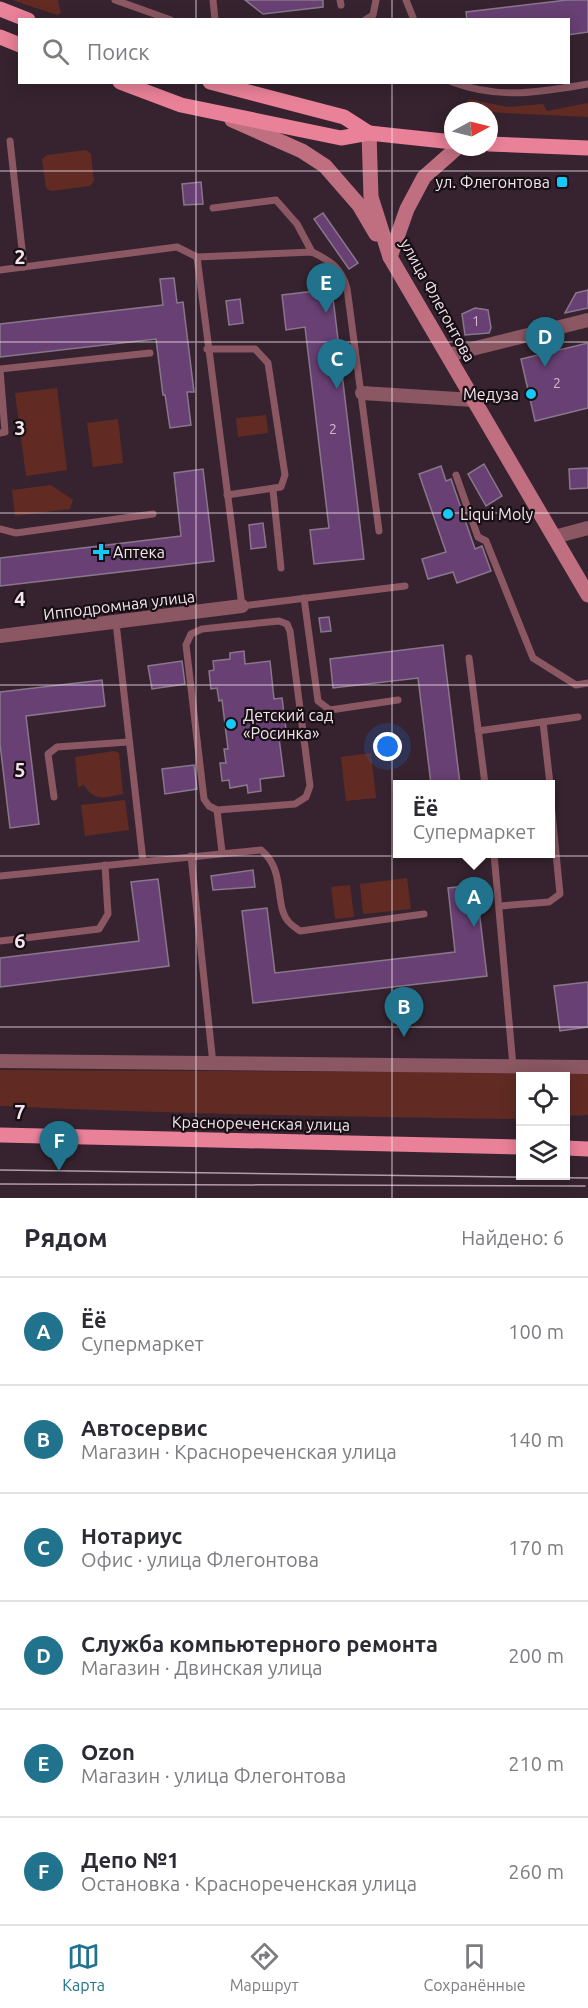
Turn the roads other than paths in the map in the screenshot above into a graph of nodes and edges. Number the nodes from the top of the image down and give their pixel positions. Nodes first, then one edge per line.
1 (115, 0) edge
2 (213, 0) edge
3 (376, 0) edge
4 (406, 0) edge
5 (0, 9) edge
6 (23, 18) edge
7 (165, 18) edge
8 (215, 18) edge
9 (367, 18) edge
10 (413, 18) edge
11 (0, 37) edge
12 (18, 44) edge
13 (126, 84) edge
14 (218, 84) edge
15 (457, 84) edge
16 (588, 84) edge
17 (203, 110) junction
18 (369, 133) junction
19 (10, 141) dead end
20 (444, 141) edge
21 (498, 144) edge
22 (588, 148) edge
23 (448, 156) edge
24 (213, 208) dead end
25 (21, 238) junction
26 (10, 241) dead end
27 (312, 252) junction
28 (197, 257) junction
29 (390, 257) junction
30 (24, 267) junction
31 (0, 270) edge
32 (588, 320) edge
33 (207, 349) junction
34 (150, 353) dead end
35 (448, 355) junction
36 (0, 369) edge
37 (362, 393) junction
38 (473, 400) junction
39 (0, 433) edge
40 (456, 475) dead end
41 (273, 490) junction
42 (227, 495) junction
43 (153, 514) dead end
44 (588, 528) edge
45 (0, 529) edge
46 (379, 531) dead end
47 (554, 537) junction
48 (281, 568) dead end
49 (405, 586) dead end
50 (588, 595) edge
51 (304, 598) junction
52 (242, 606) junction
53 (116, 623) junction
54 (0, 636) edge
55 (469, 658) dead end
56 (588, 683) edge
57 (398, 700) dead end
58 (578, 717) dead end
59 (543, 722) junction
60 (478, 731) junction
61 (128, 742) junction
62 (484, 780) edge
63 (550, 780) edge
64 (54, 797) dead end
65 (217, 810) junction
66 (555, 843) edge
67 (222, 852) junction
68 (191, 856) junction
69 (494, 858) edge
70 (143, 861) junction
71 (105, 865) junction
72 (0, 876) edge
73 (500, 906) junction
74 (424, 914) dead end
75 (0, 941) edge
76 (0, 1061) edge
77 (213, 1064) junction
78 (513, 1067) junction
79 (588, 1067) edge
80 (0, 1135) edge
81 (516, 1147) edge
82 (570, 1148) edge
83 (588, 1149) edge

1 - 7 lane
2 - 8 lane
3 - 9 lane
4 - 10 lane
5 - 6 main road
11 - 12 main road
13 - 17 main road
14 - 18 main road
15 - 16 lane
17 - 18 main road
17 - 29 street
18 - 20 main road
18 - 29 street, улица Флегонтова
19 - 25 lane
21 - 22 main road
23 - 29 street
24 - 27 lane
25 - 26 lane
25 - 30 lane
27 - 28 lane
27 - 37 lane
28 - 30 lane
28 - 33 lane
29 - 35 street, улица Флегонтова
30 - 31 lane
32 - 35 street
33 - 41 lane
33 - 42 lane
34 - 36 lane
35 - 38 street, улица Флегонтова
36 - 39 lane
37 - 38 street
37 - 46 lane
38 - 47 street, улица Флегонтова
40 - 56 lane
41 - 42 lane
41 - 48 lane
42 - 52 lane
43 - 45 lane
44 - 47 street
47 - 50 street, улица Флегонтова
49 - 51 lane
51 - 52 lane
51 - 57 lane
52 - 53 street, Ипподромная улица
53 - 54 street, Ипподромная улица
53 - 61 lane
55 - 60 lane
58 - 59 lane
59 - 60 lane
59 - 63 lane
60 - 62 lane
61 - 64 lane
61 - 70 lane
65 - 65 lane
65 - 67 lane
66 - 73 lane
67 - 68 lane
67 - 74 lane
68 - 70 lane
68 - 77 lane
69 - 73 lane
70 - 71 lane
71 - 72 lane
71 - 75 lane
73 - 78 lane
76 - 77 street
77 - 78 street
78 - 79 street
80 - 81 main road, Краснореченская улица
82 - 83 main road

